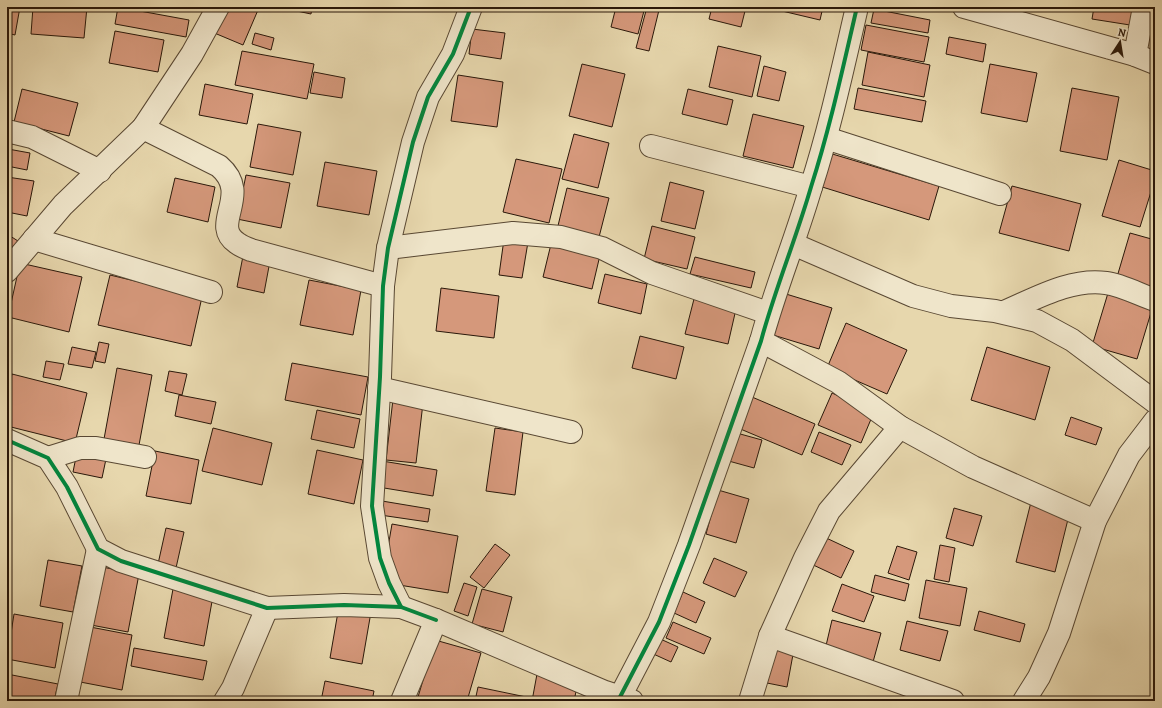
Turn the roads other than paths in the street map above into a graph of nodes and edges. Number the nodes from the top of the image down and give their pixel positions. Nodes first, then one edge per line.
1 (218, 7) edge
2 (470, 7) edge
3 (857, 7) edge
4 (964, 7) edge
5 (1144, 7) edge
6 (1134, 55) junction
7 (1155, 63) edge
8 (143, 128) junction
9 (7, 131) edge
10 (826, 138) junction
11 (651, 146) dead end
12 (100, 171) junction
13 (812, 187) junction
14 (1000, 194) dead end
15 (34, 239) junction
16 (793, 244) junction
17 (388, 248) junction
18 (7, 271) edge
19 (383, 286) junction
20 (211, 292) dead end
21 (1155, 300) edge
22 (1004, 312) junction
23 (768, 314) junction
24 (761, 341) junction
25 (379, 388) junction
26 (1155, 402) edge
27 (1155, 421) edge
28 (900, 427) junction
29 (571, 432) dead end
30 (7, 440) edge
31 (145, 457) dead end
32 (48, 458) junction
33 (1094, 521) junction
34 (98, 549) junction
35 (401, 607) junction
36 (267, 608) junction
37 (436, 620) junction
38 (770, 636) junction
39 (615, 698) edge
40 (66, 701) edge
41 (225, 701) edge
42 (402, 701) edge
43 (750, 701) edge
44 (953, 701) edge
45 (1024, 701) edge

1 - 8 street
2 - 17 street
3 - 10 street
4 - 6 street
5 - 6 street
6 - 7 street
8 - 12 street
8 - 19 street
9 - 12 street
10 - 13 street
10 - 14 street
11 - 13 street
12 - 15 street
13 - 16 street
15 - 18 street
15 - 20 street
16 - 22 street
16 - 23 street
17 - 19 street
17 - 23 street
19 - 25 street
21 - 22 street
22 - 26 street
23 - 24 street
24 - 28 street
24 - 39 street
25 - 29 street
25 - 35 street
27 - 33 street
28 - 33 street
28 - 38 street
30 - 32 street
31 - 32 street
32 - 34 street
33 - 45 street
34 - 36 street
34 - 40 street
35 - 36 street
35 - 37 street
36 - 41 street
37 - 39 street
37 - 42 street
38 - 43 street
38 - 44 street

